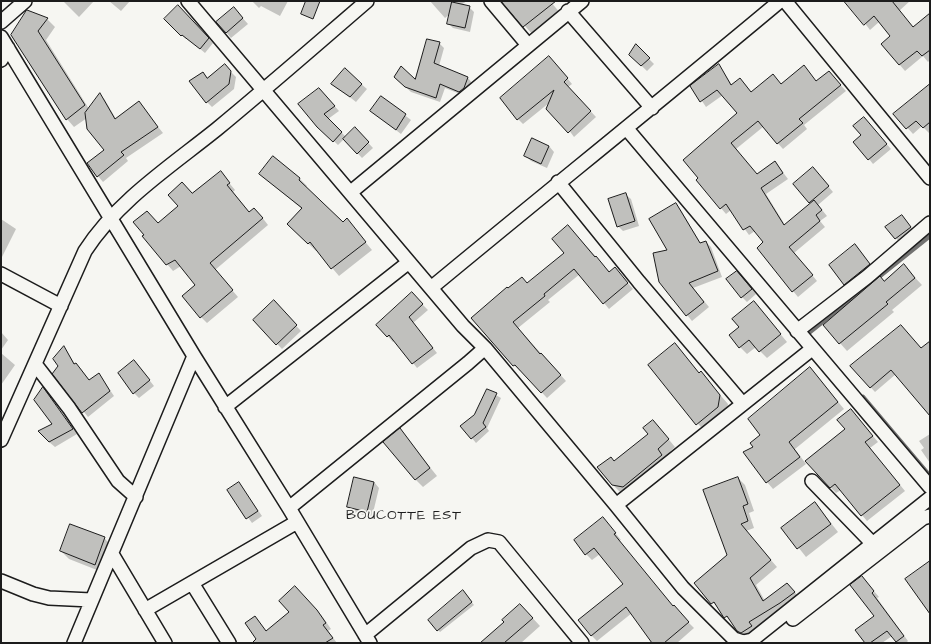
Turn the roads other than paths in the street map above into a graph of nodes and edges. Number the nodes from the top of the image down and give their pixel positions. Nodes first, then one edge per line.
1 (25, 1) edge
2 (367, 1) edge
3 (491, 1) edge
4 (582, 1) edge
5 (780, 1) edge
6 (785, 1) edge
7 (196, 4) edge
8 (568, 11) junction
9 (1, 22) edge
10 (4, 42) edge
11 (528, 45) junction
12 (1, 60) edge
13 (263, 91) junction
14 (652, 108) junction
15 (627, 129) junction
16 (930, 178) edge
17 (558, 182) junction
18 (350, 192) junction
19 (111, 218) junction
20 (930, 223) edge
21 (409, 262) junction
22 (1, 274) edge
23 (431, 288) junction
24 (61, 306) junction
25 (797, 331) junction
26 (485, 348) junction
27 (812, 349) junction
28 (194, 356) junction
29 (35, 364) junction
30 (742, 403) junction
31 (226, 407) junction
32 (1, 440) edge
33 (812, 481) dead end
34 (930, 487) edge
35 (136, 497) junction
36 (930, 498) edge
37 (616, 504) junction
38 (289, 508) junction
39 (930, 516) edge
40 (297, 522) junction
41 (874, 544) junction
42 (112, 554) junction
43 (1, 581) edge
44 (192, 583) junction
45 (91, 600) junction
46 (145, 610) junction
47 (367, 639) edge
48 (74, 643) edge
49 (165, 643) edge
50 (229, 643) edge
51 (582, 643) edge
52 (762, 643) edge

1 - 9 street
2 - 13 street
3 - 11 street
4 - 8 street
5 - 14 street
6 - 16 street
7 - 13 street
8 - 11 street
8 - 14 street
10 - 12 street
10 - 19 street
11 - 18 street
13 - 18 street
13 - 19 street
14 - 15 street
15 - 17 street
15 - 25 street
17 - 23 street
17 - 30 street
18 - 21 street
19 - 24 street
19 - 28 street
20 - 25 street
21 - 23 street
21 - 31 street
22 - 24 street
23 - 26 street
24 - 29 street
25 - 27 street
26 - 37 street
26 - 38 street
27 - 30 street
27 - 34 street
28 - 31 street
28 - 35 street
29 - 32 street
29 - 35 street
30 - 37 street
31 - 38 street
33 - 41 street
35 - 42 street
36 - 41 street
37 - 41 street
38 - 40 street
39 - 52 street
40 - 44 street
40 - 47 street
42 - 45 street
42 - 46 street
43 - 45 street
44 - 46 street
44 - 50 street
45 - 48 street
46 - 49 street
47 - 51 street

